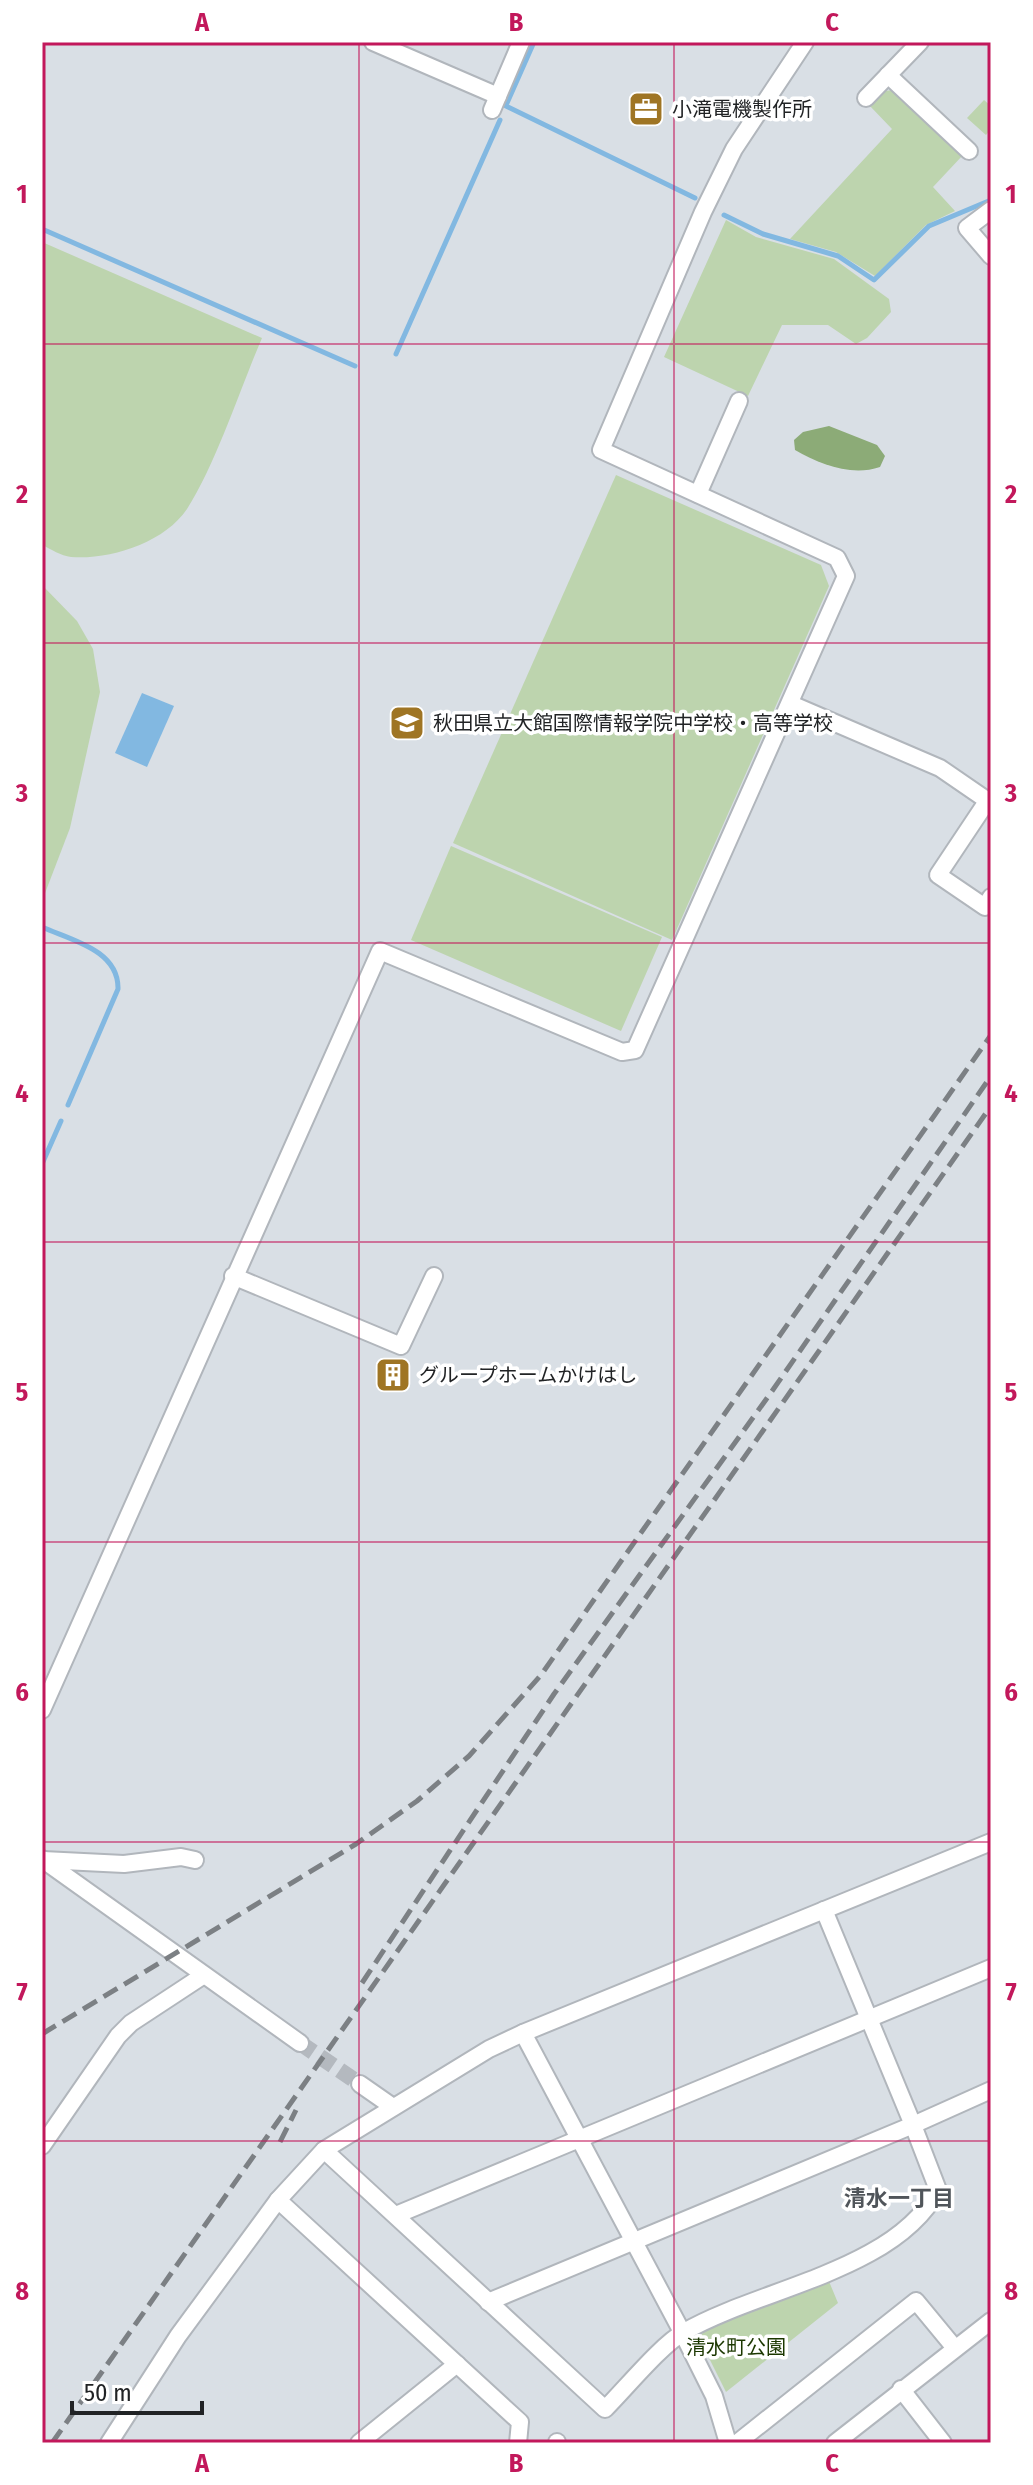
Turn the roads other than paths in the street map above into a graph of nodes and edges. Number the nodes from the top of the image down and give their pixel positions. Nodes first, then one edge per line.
1 (373, 42) edge
2 (521, 42) edge
3 (805, 42) edge
4 (920, 42) edge
5 (888, 75) junction
6 (866, 98) dead end
7 (969, 151) dead end
8 (991, 210) edge
9 (991, 256) edge
10 (739, 401) dead end
11 (698, 494) junction
12 (791, 704) junction
13 (990, 802) edge
14 (991, 897) edge
15 (233, 1276) junction
16 (434, 1276) dead end
17 (42, 1710) edge
18 (991, 1842) edge
19 (42, 1860) edge
20 (195, 1860) dead end
21 (824, 1910) junction
22 (991, 1968) edge
23 (204, 1975) junction
24 (869, 2016) junction
25 (523, 2033) junction
26 (300, 2043) tunnel mouth
27 (360, 2084) tunnel mouth
28 (991, 2090) edge
29 (393, 2107) junction
30 (913, 2125) junction
31 (577, 2138) junction
32 (42, 2146) edge
33 (324, 2150) junction
34 (278, 2200) junction
35 (396, 2215) junction
36 (632, 2239) junction
37 (488, 2302) junction
38 (988, 2328) edge
39 (682, 2332) junction
40 (954, 2347) junction
41 (457, 2364) junction
42 (901, 2389) junction
43 (109, 2443) edge
44 (359, 2443) edge
45 (518, 2443) edge
46 (728, 2443) edge
47 (737, 2443) edge
48 (835, 2443) edge
49 (943, 2443) edge

1 - 2 street
3 - 11 street
4 - 5 street
5 - 6 street
5 - 7 street
8 - 9 street
10 - 11 street
11 - 12 street
12 - 13 street
12 - 15 street
13 - 14 street
15 - 16 street
15 - 17 street
18 - 21 street
19 - 20 street
19 - 23 street
21 - 24 street
21 - 25 street
22 - 24 street
23 - 26 street
23 - 32 street
24 - 30 street
24 - 31 street
25 - 29 street
25 - 31 street
27 - 29 street
28 - 30 street
29 - 33 street
30 - 36 street
30 - 39 street
31 - 35 street
31 - 36 street
33 - 34 street
33 - 35 street
34 - 41 street
34 - 43 street
35 - 37 street
36 - 37 street
36 - 39 street
37 - 39 street
38 - 40 street
39 - 46 street
40 - 42 street
40 - 47 street
41 - 44 street
41 - 45 street
42 - 48 street
42 - 49 street

